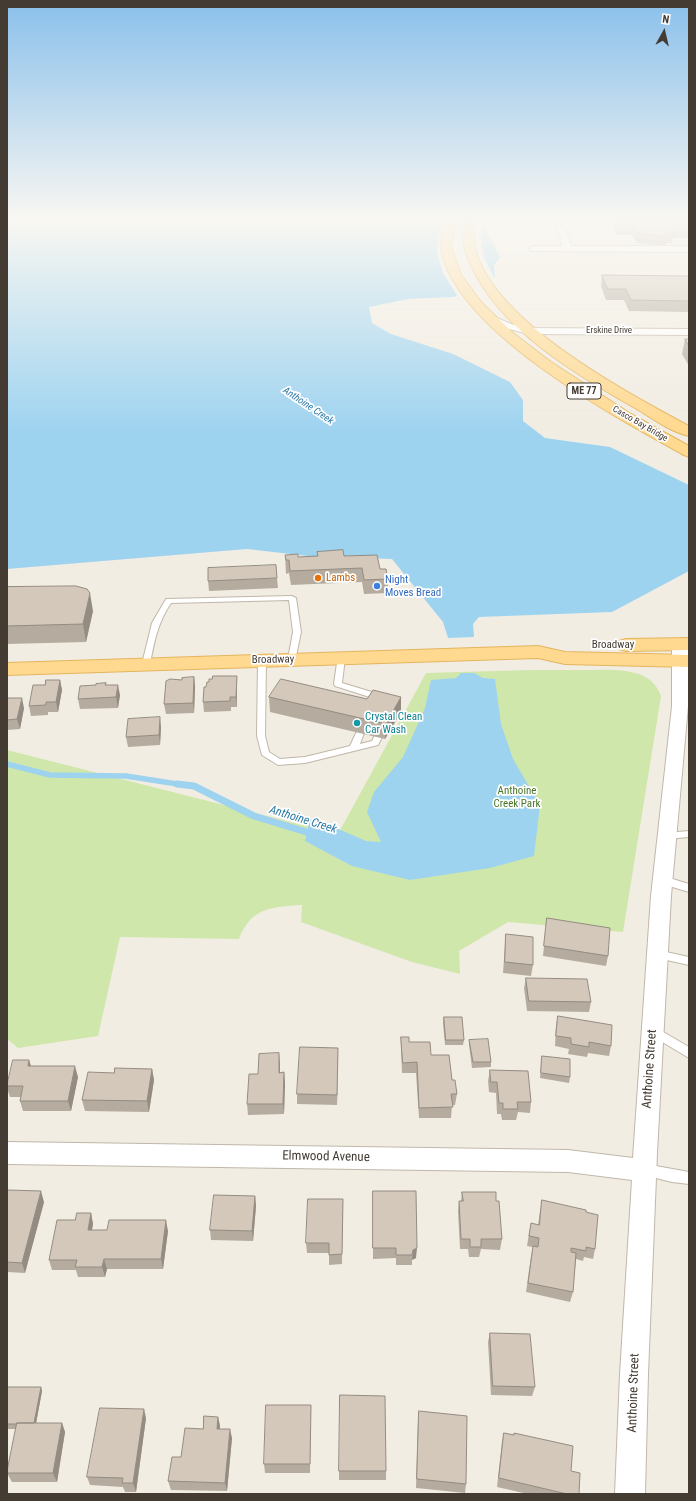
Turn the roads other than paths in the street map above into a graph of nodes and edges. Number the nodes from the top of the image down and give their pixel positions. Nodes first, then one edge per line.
1 (466, 291) edge
2 (490, 291) edge
3 (488, 317) junction
4 (529, 331) junction
5 (689, 332) edge
6 (689, 432) edge
7 (689, 452) edge
8 (685, 653) edge
9 (342, 658) junction
10 (292, 659) junction
11 (262, 660) junction
12 (146, 664) junction
13 (7, 669) edge
14 (380, 697) junction
15 (391, 701) edge
16 (375, 706) edge
17 (684, 707) edge
18 (360, 733) edge
19 (378, 737) edge
20 (354, 747) junction
21 (689, 834) edge
22 (666, 836) junction
23 (663, 880) junction
24 (689, 888) edge
25 (657, 954) junction
26 (689, 961) edge
27 (653, 1031) junction
28 (689, 1053) edge
29 (7, 1153) edge
30 (644, 1170) junction
31 (689, 1178) edge
32 (630, 1494) edge

1 - 3 main road, Casco Bay Bridge / ME 77
2 - 4 main road, Casco Bay Bridge / ME 77
3 - 4 street, Erskine Drive
3 - 7 main road, Casco Bay Bridge / ME 77
4 - 5 street, Erskine Drive
4 - 6 main road, Casco Bay Bridge / ME 77
8 - 9 main road, Broadway
8 - 17 street, Anthoine Street
9 - 10 main road, Broadway
9 - 14 lane
10 - 11 main road, Broadway
10 - 12 lane
11 - 12 main road, Broadway
11 - 20 lane
12 - 13 main road, Broadway
14 - 15 lane
14 - 16 lane
17 - 22 street, Anthoine Street
18 - 20 lane
19 - 20 lane
21 - 22 lane
22 - 23 street, Anthoine Street
23 - 24 lane
23 - 25 street, Anthoine Street
25 - 26 lane
25 - 27 street, Anthoine Street
27 - 28 lane
27 - 30 street, Anthoine Street
29 - 30 street, Elmwood Avenue
30 - 31 lane
30 - 32 street, Anthoine Street

